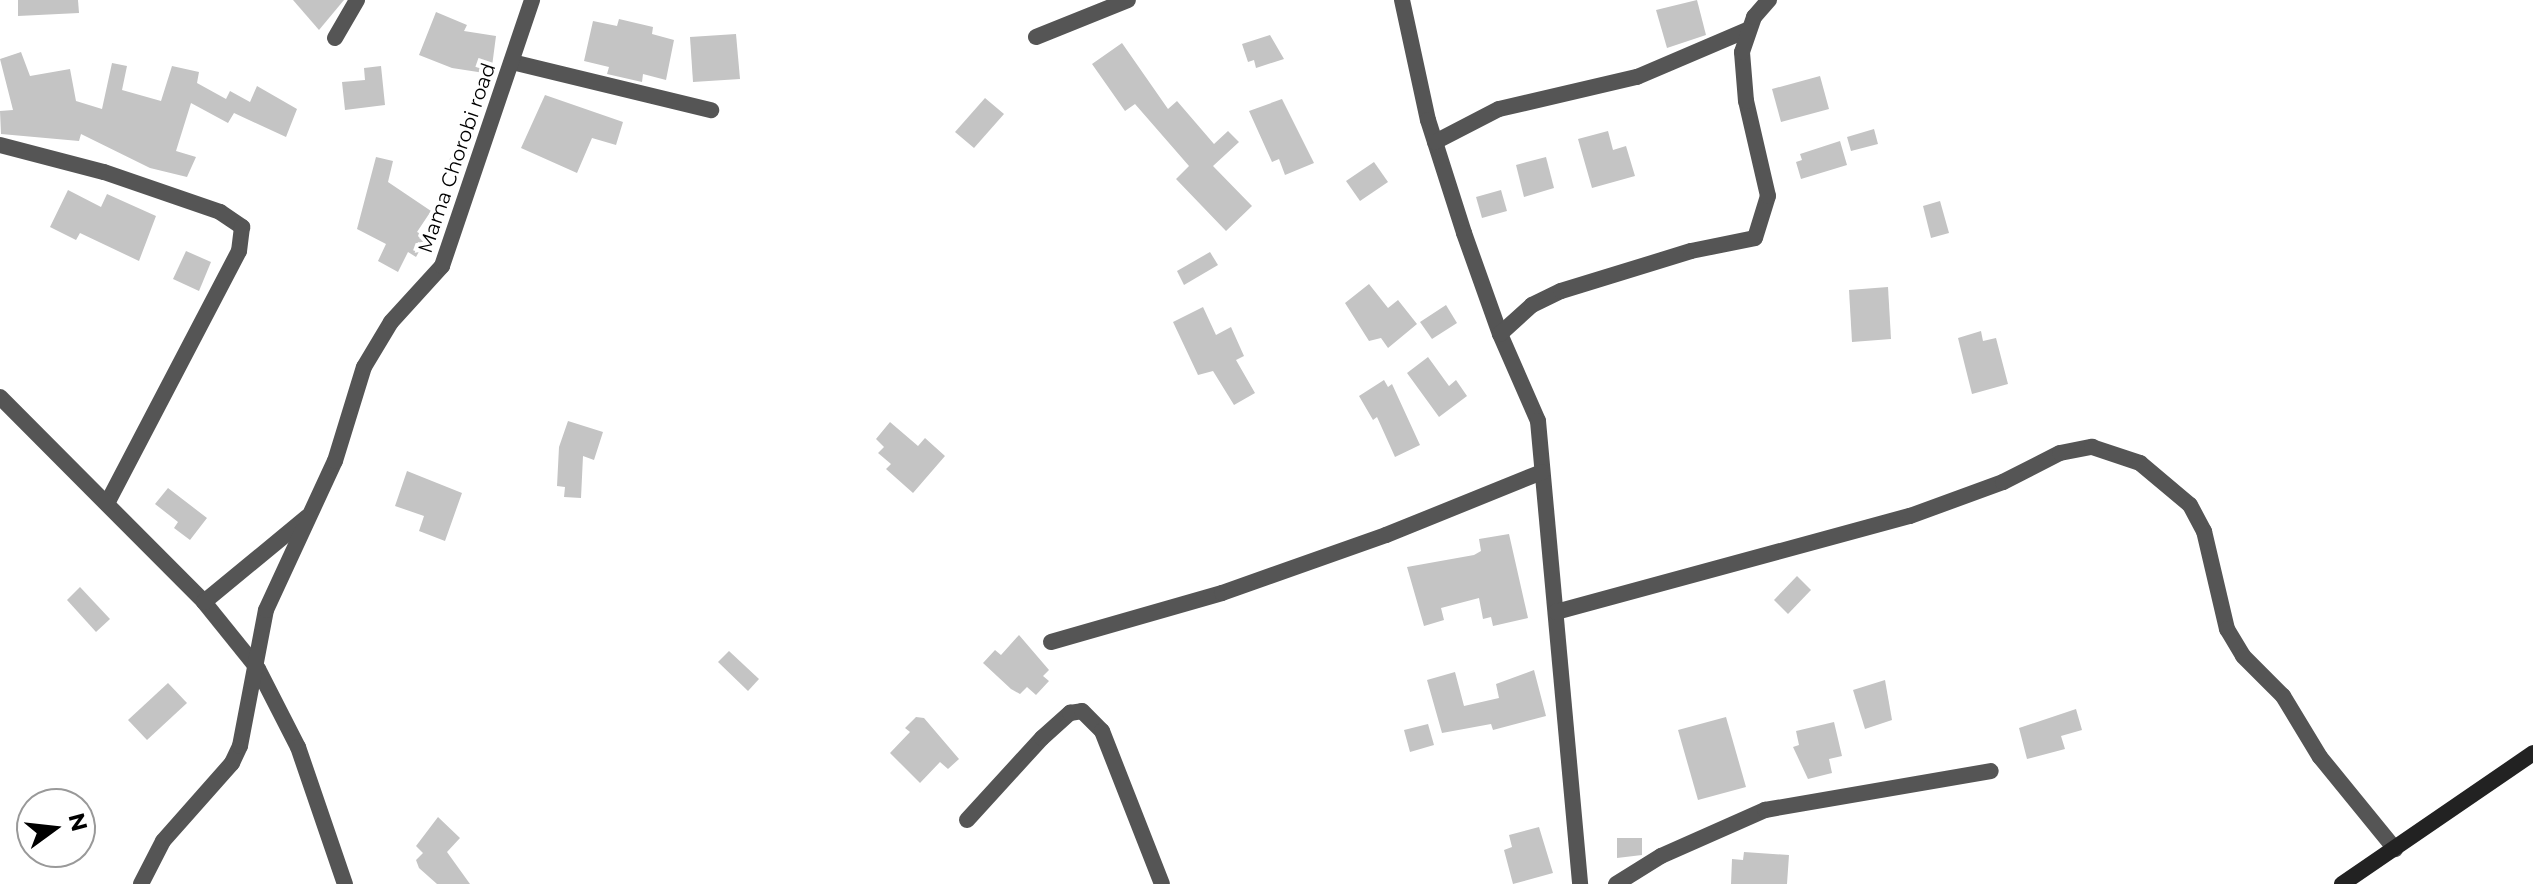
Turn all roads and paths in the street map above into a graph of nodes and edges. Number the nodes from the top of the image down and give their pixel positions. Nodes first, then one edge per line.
1 (357, 0) edge
2 (532, 0) edge
3 (1128, 0) edge
4 (1402, 0) edge
5 (1769, 0) edge
6 (1747, 30) junction
7 (1036, 37) dead end
8 (335, 38) dead end
9 (512, 62) junction
10 (711, 110) dead end
11 (1435, 142) junction
12 (0, 145) edge
13 (1500, 334) junction
14 (0, 397) edge
15 (1542, 472) junction
16 (107, 504) junction
17 (311, 513) junction
18 (204, 602) junction
19 (1556, 612) junction
20 (1051, 642) dead end
21 (258, 669) junction
22 (2533, 753) edge
23 (1991, 771) dead end
24 (967, 820) dead end
25 (2395, 849) junction
26 (141, 884) edge
27 (345, 884) edge
28 (1162, 884) edge
29 (1580, 884) edge
30 (1616, 884) edge
31 (2342, 884) edge

1 - 8 street
2 - 9 street, Mama Chorobi road
3 - 7 street
4 - 11 street
5 - 6 street
6 - 11 street
6 - 13 street
9 - 10 street
9 - 17 street, Mama Chorobi road
11 - 13 street
12 - 16 street
13 - 15 street
14 - 16 street
15 - 19 street
15 - 20 street
16 - 18 street
17 - 18 street
17 - 21 street, Mama Chorobi road
18 - 21 street
19 - 25 street
19 - 29 street
21 - 26 street, Mama Chorobi road
21 - 27 street
22 - 25 street
23 - 30 street
24 - 28 street
25 - 31 street

